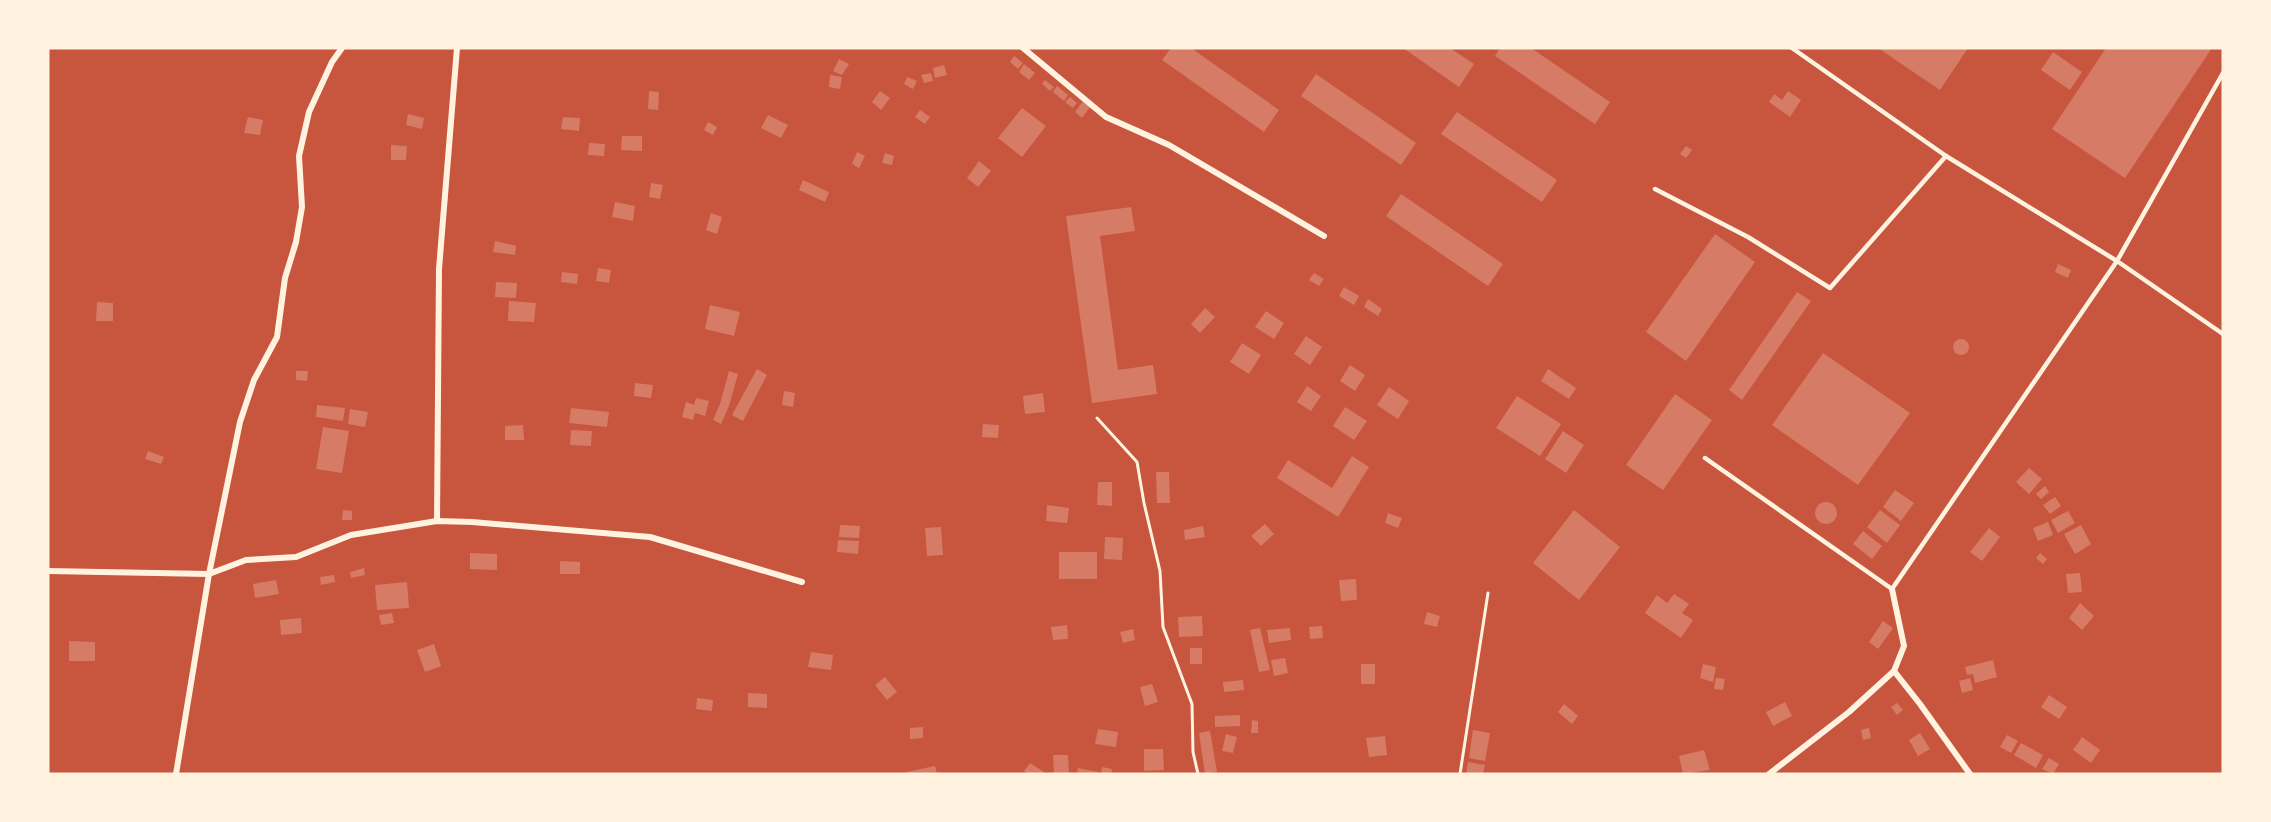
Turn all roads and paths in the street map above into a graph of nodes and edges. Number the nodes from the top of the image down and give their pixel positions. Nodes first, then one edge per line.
1 (342, 48) edge
2 (457, 48) edge
3 (1023, 48) edge
4 (1792, 48) edge
5 (2223, 73) edge
6 (1946, 156) junction
7 (1655, 189) dead end
8 (1324, 237) dead end
9 (2117, 261) junction
10 (2223, 334) edge
11 (1097, 418) dead end
12 (1705, 458) dead end
13 (437, 521) junction
14 (48, 571) edge
15 (210, 574) junction
16 (802, 582) dead end
17 (1892, 589) junction
18 (1488, 592) dead end
19 (1894, 671) junction
20 (176, 774) edge
21 (1198, 774) edge
22 (1460, 774) edge
23 (1769, 774) edge
24 (1970, 774) edge

1 - 15 street
2 - 13 street
3 - 8 street
4 - 6 lane
5 - 9 lane
6 - 7 lane
6 - 9 lane
9 - 10 lane
9 - 17 lane
11 - 21 path
12 - 17 lane
13 - 15 street
13 - 16 street
14 - 15 street
15 - 20 street
17 - 19 street
18 - 22 path
19 - 23 street
19 - 24 street

